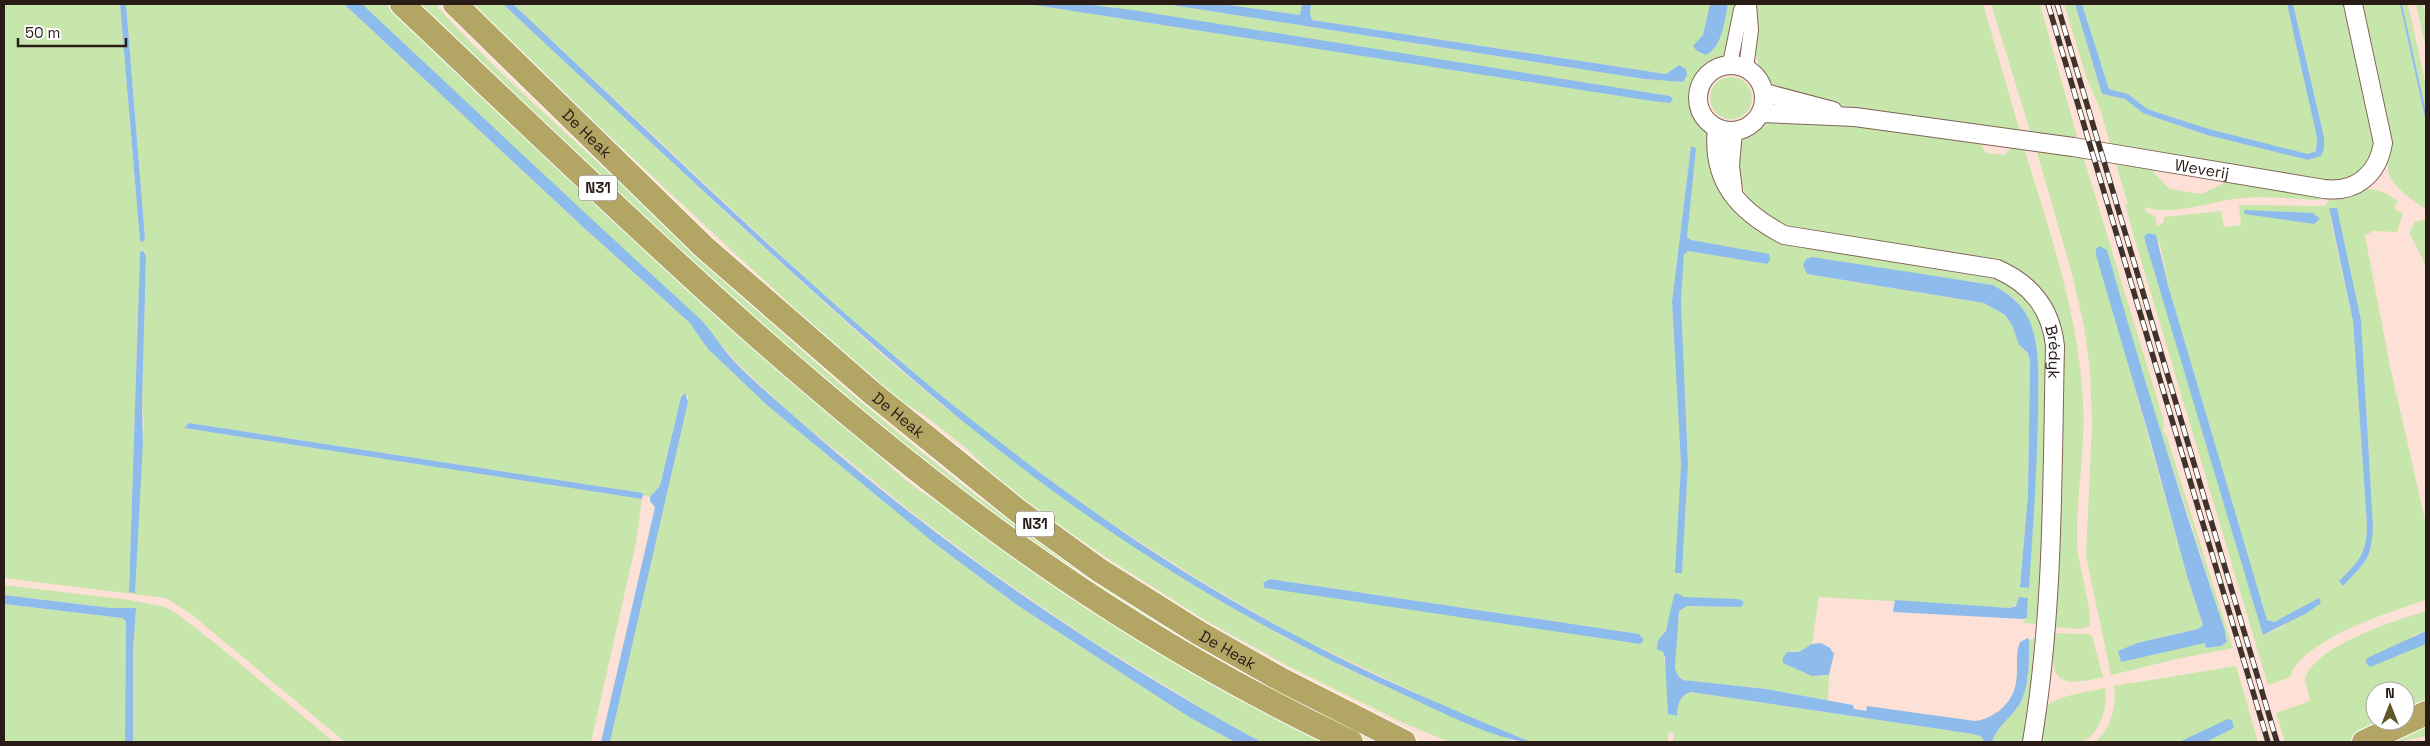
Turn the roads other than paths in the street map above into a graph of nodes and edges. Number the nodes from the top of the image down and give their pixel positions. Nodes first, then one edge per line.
1 (402, 4) edge
2 (455, 4) edge
3 (1748, 4) edge
4 (2354, 4) edge
5 (1738, 66) junction
6 (1765, 94) junction
7 (1761, 113) junction
8 (1855, 117) junction
9 (1725, 130) junction
10 (2426, 713) edge
11 (1350, 742) edge
12 (1404, 742) edge
13 (2032, 742) edge
14 (2364, 742) edge

1 - 11 highway, De Heak / N31
2 - 12 highway, De Heak / N31
3 - 5 street
4 - 8 street, Weverij
5 - 6 street
5 - 9 street
6 - 7 street
6 - 8 street, Weverij
7 - 8 street, Weverij
7 - 9 street
9 - 13 street, Brédyk
10 - 14 highway

